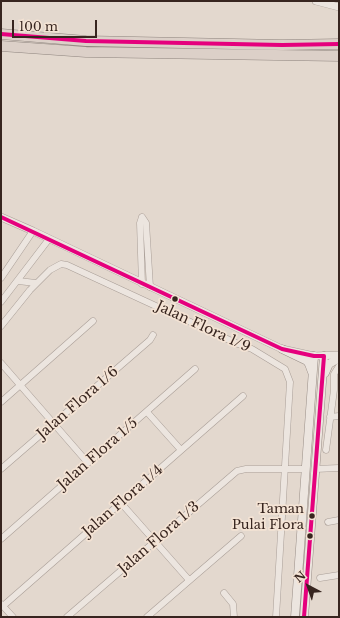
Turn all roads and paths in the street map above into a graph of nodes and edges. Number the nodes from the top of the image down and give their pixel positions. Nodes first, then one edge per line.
1 (316, 1) edge
2 (339, 7) edge
3 (1, 34) edge
4 (339, 44) edge
5 (1, 46) edge
6 (339, 56) edge
7 (1, 217) edge
8 (33, 231) junction
9 (49, 239) junction
10 (29, 265) junction
11 (1, 278) edge
12 (18, 281) junction
13 (33, 283) junction
14 (142, 284) junction
15 (150, 287) junction
16 (1, 302) edge
17 (93, 321) dead end
18 (1, 326) edge
19 (153, 335) dead end
20 (282, 349) junction
21 (314, 356) junction
22 (324, 356) junction
23 (339, 356) edge
24 (1, 363) edge
25 (339, 366) edge
26 (195, 369) dead end
27 (313, 379) junction
28 (322, 383) junction
29 (20, 385) junction
30 (243, 396) dead end
31 (1, 402) edge
32 (147, 412) junction
33 (339, 416) edge
34 (330, 417) junction
35 (54, 423) junction
36 (181, 450) junction
37 (326, 450) dead end
38 (88, 463) junction
39 (339, 468) edge
40 (1, 469) edge
41 (285, 469) junction
42 (306, 469) junction
43 (316, 470) junction
44 (120, 503) junction
45 (339, 520) edge
46 (328, 522) dead end
47 (241, 536) dead end
48 (1, 539) edge
49 (155, 542) junction
50 (339, 575) edge
51 (320, 578) dead end
52 (190, 580) junction
53 (224, 593) dead end
54 (2, 605) edge
55 (234, 616) edge
56 (13, 617) edge
57 (67, 617) edge
58 (147, 617) edge
59 (276, 617) edge
60 (295, 617) edge
61 (304, 617) edge

1 - 2 street
3 - 4 highway
5 - 6 highway
7 - 8 street
8 - 9 street
8 - 11 street
9 - 10 street
9 - 14 street
10 - 12 street
10 - 13 street
12 - 13 street
12 - 16 street
13 - 18 street, Jalan Flora 1/9
13 - 41 street, Jalan Flora 1/9
14 - 15 street
14 - 15 street
15 - 20 street
17 - 29 street
19 - 35 street, Jalan Flora 1/6
20 - 21 street
20 - 27 main road
21 - 22 street
21 - 27 main road
22 - 23 street
22 - 28 main road
23 - 28 main road
24 - 29 street
25 - 34 street
26 - 32 street, Jalan Flora 1/5
27 - 42 main road
28 - 43 main road
29 - 31 street
29 - 35 street
30 - 36 street, Jalan Flora 1/4
32 - 36 street
32 - 38 street, Jalan Flora 1/5
33 - 34 street
34 - 37 street
35 - 38 street
35 - 40 street, Jalan Flora 1/6
36 - 44 street, Jalan Flora 1/4
38 - 48 street, Jalan Flora 1/5
39 - 43 street
41 - 42 street, Jalan Flora 1/3
41 - 49 street, Jalan Flora 1/3
41 - 59 street, Jalan Flora 1/9
42 - 43 main road
42 - 60 main road
43 - 61 main road
44 - 49 street
44 - 54 street, Jalan Flora 1/4
45 - 46 street
47 - 52 street
49 - 52 street
49 - 57 street, Jalan Flora 1/3
50 - 51 street
52 - 58 street
53 - 55 street
54 - 56 street

